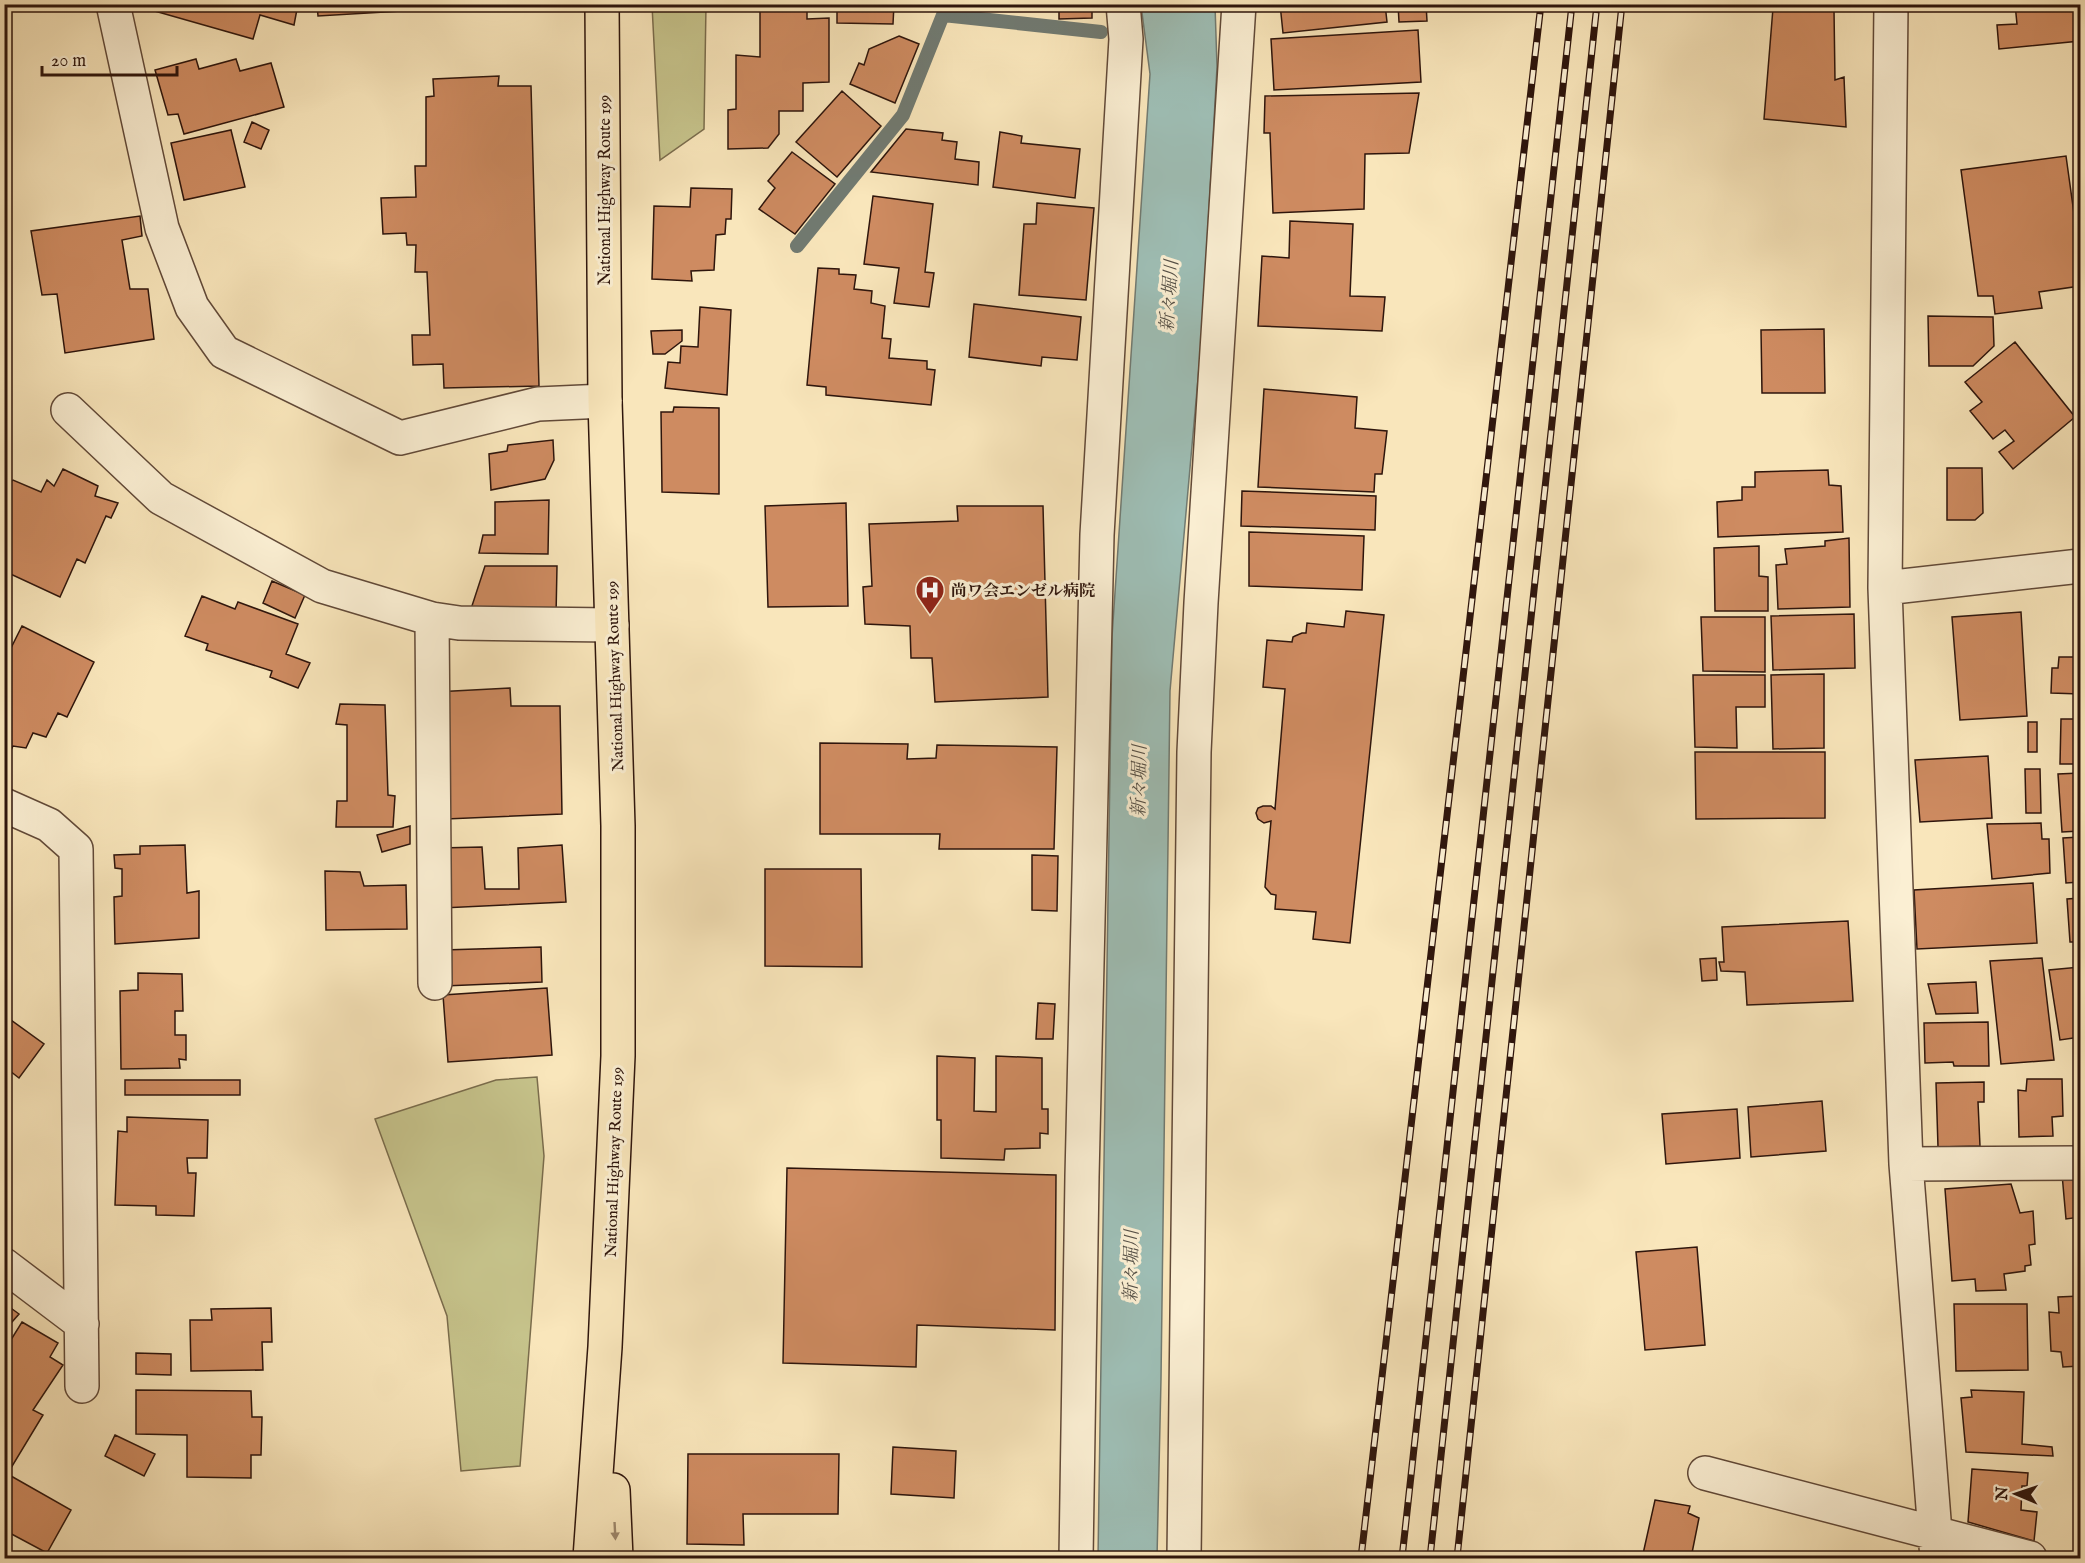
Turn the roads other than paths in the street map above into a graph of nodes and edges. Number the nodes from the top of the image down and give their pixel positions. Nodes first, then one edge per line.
1 (113, 4) edge
2 (602, 4) edge
3 (1124, 4) edge
4 (1239, 4) edge
5 (1891, 4) edge
6 (605, 401) junction
7 (68, 410) dead end
8 (2080, 566) edge
9 (1885, 588) junction
10 (432, 619) junction
11 (612, 626) junction
12 (4, 805) edge
13 (435, 983) dead end
14 (2080, 1163) edge
15 (1906, 1164) junction
16 (4, 1265) edge
17 (82, 1324) junction
18 (605, 1347) junction
19 (82, 1386) dead end
20 (1705, 1473) dead end
21 (1937, 1547) edge
22 (590, 1558) edge
23 (616, 1558) edge
24 (1076, 1558) edge
25 (1184, 1558) edge
26 (2030, 1558) edge

1 - 6 street
2 - 6 highway, National Highway Route 199
3 - 24 street
4 - 25 street
5 - 9 street
6 - 11 highway, National Highway Route 199
7 - 10 street
8 - 9 street
9 - 15 street
10 - 11 street
10 - 13 street
11 - 18 highway, National Highway Route 199
12 - 17 street
14 - 15 street
15 - 21 street
16 - 17 street
17 - 19 street
18 - 22 highway, National Highway Route 199
18 -> 23 highway, National Highway Route 199
20 - 21 street
21 - 26 street

